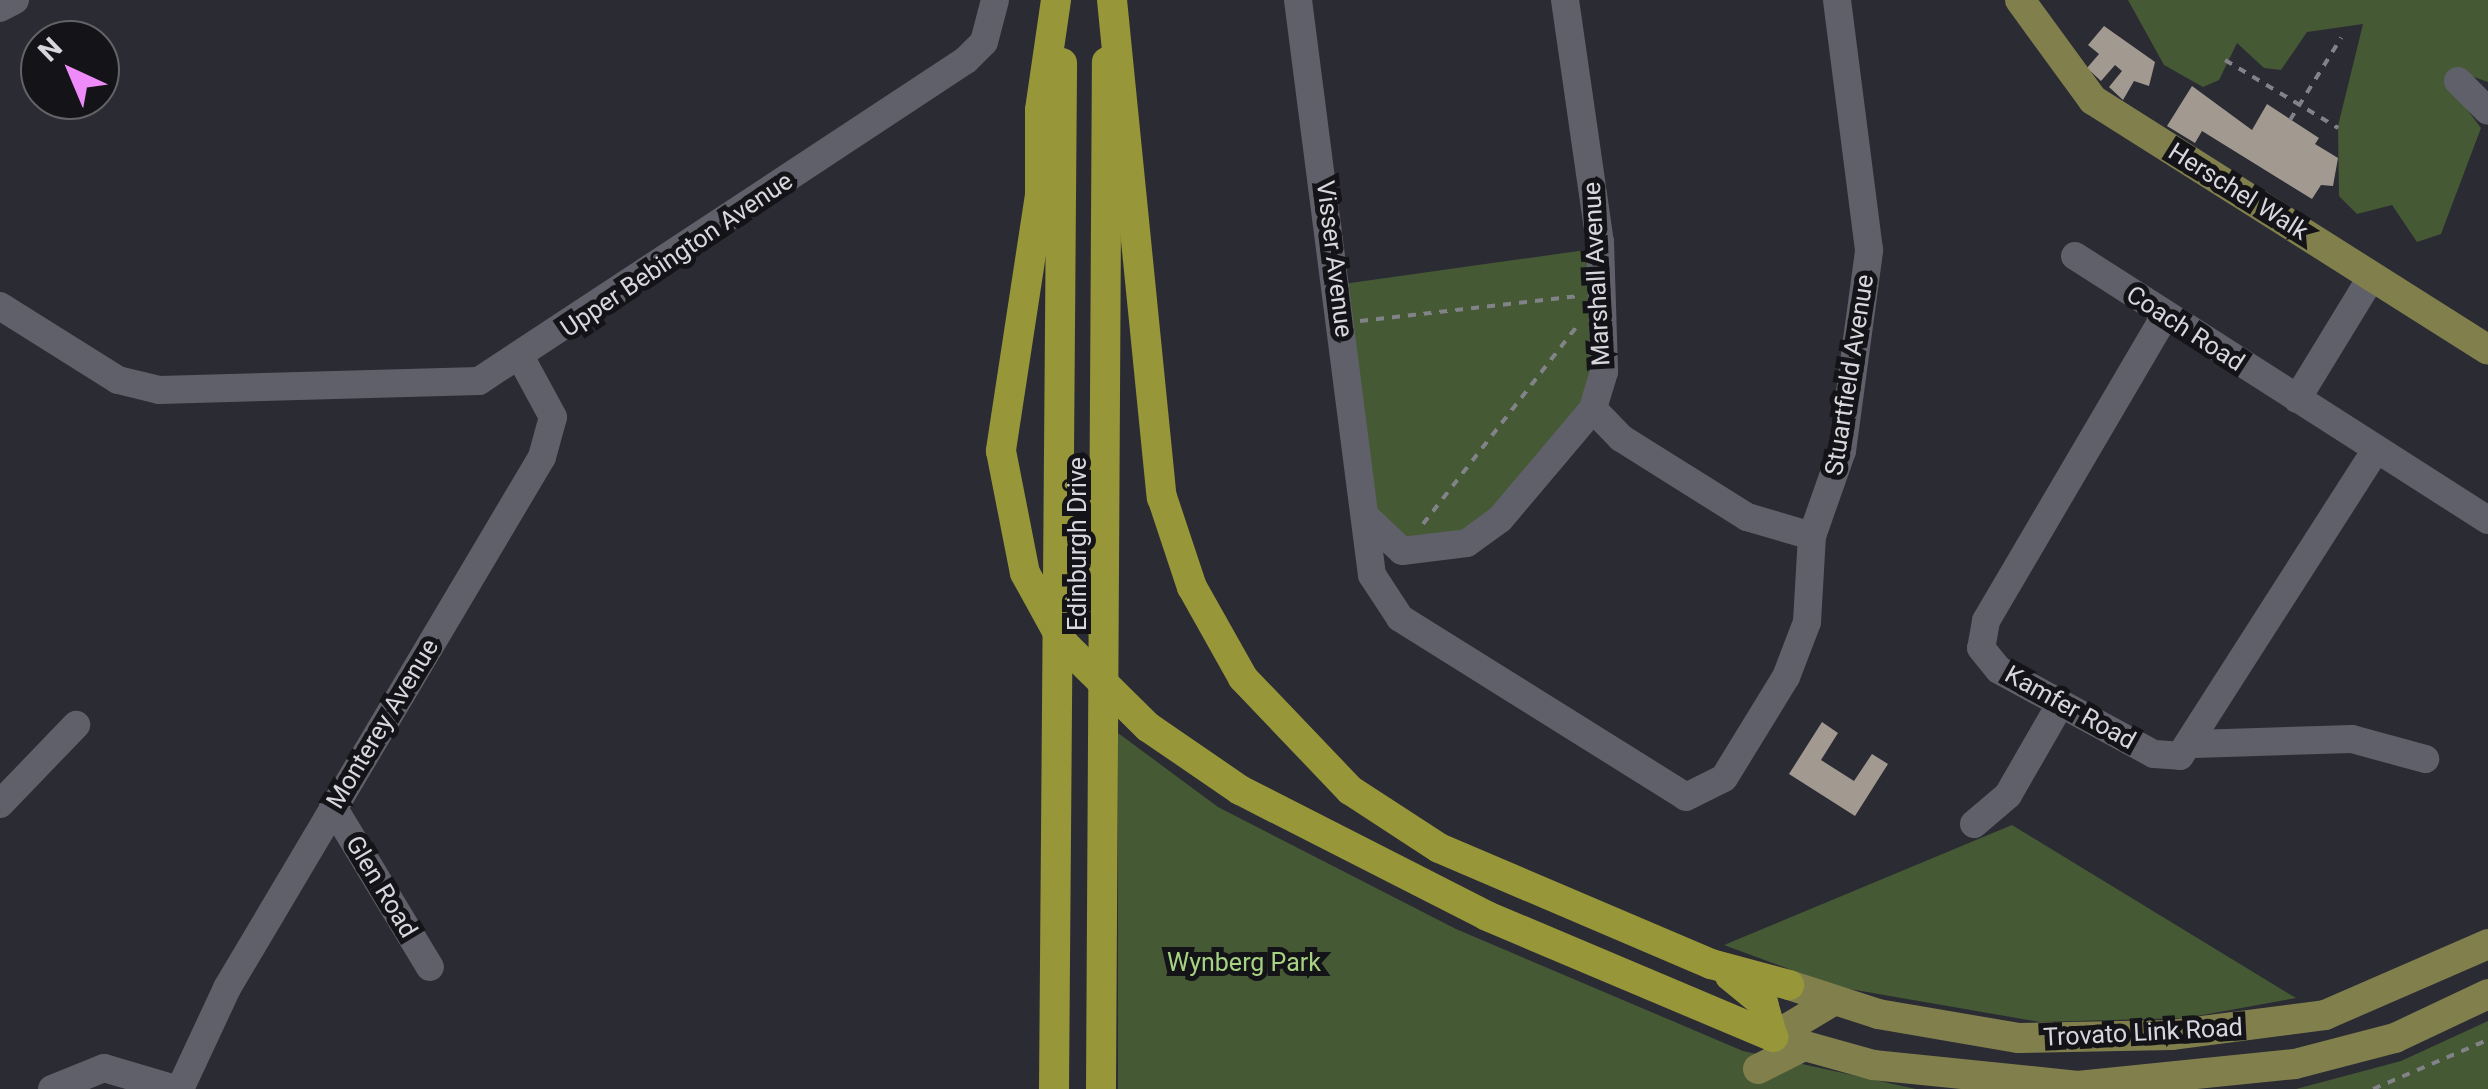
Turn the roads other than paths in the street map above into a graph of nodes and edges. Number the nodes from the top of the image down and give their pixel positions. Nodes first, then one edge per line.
1 (15, 0) edge
2 (996, 0) edge
3 (1059, 0) edge
4 (1110, 0) edge
5 (1298, 0) edge
6 (1564, 0) edge
7 (1837, 0) edge
8 (2020, 0) edge
9 (0, 8) edge
10 (2458, 81) dead end
11 (2488, 111) edge
12 (2075, 256) dead end
13 (2372, 276) junction
14 (0, 306) edge
15 (2163, 319) junction
16 (2488, 350) edge
17 (522, 360) junction
18 (2297, 400) junction
19 (1593, 408) junction
20 (2376, 450) junction
21 (1368, 518) junction
22 (2488, 520) edge
23 (1812, 536) junction
24 (1402, 551) junction
25 (1400, 618) junction
26 (2061, 703) junction
27 (76, 725) dead end
28 (2194, 744) junction
29 (2424, 759) dead end
30 (0, 804) edge
31 (333, 806) junction
32 (1974, 824) dead end
33 (2488, 944) edge
34 (1711, 964) junction
35 (430, 967) dead end
36 (1789, 985) joint
37 (2488, 994) edge
38 (1833, 1000) junction
39 (1773, 1037) junction
40 (1804, 1046) junction
41 (1752, 1079) edge
42 (52, 1089) edge
43 (178, 1089) edge
44 (1054, 1089) edge
45 (1101, 1089) edge

1 - 9 street
2 - 17 street, Upper Bebington Avenue
3 - 39 highway
3 - 44 highway, Edinburgh Drive
4 - 34 highway
4 - 45 highway, Edinburgh Drive
5 - 21 street, Visser Avenue
6 - 19 street, Marshall Avenue
7 - 23 street, Stuartfield Avenue
8 - 13 main road, Herschel Walk
10 - 11 street
12 - 15 street, Coach Road
13 - 16 main road, Herschel Walk
13 - 18 street
14 - 17 street, Upper Bebington Avenue
15 - 18 street, Coach Road
15 - 26 street, Kamfer Road
17 - 31 street, Monterey Avenue
18 - 20 street, Coach Road
19 - 23 street
19 - 24 street
20 - 22 street, Coach Road
20 - 28 street
21 - 24 street
21 - 25 street, Stuartfield Avenue
23 - 25 street, Stuartfield Avenue
24 - 25 street
26 - 28 street, Kamfer Road
26 - 32 street
27 - 30 street
28 - 29 street
31 - 35 street, Glen Road
31 - 43 street, Monterey Avenue
33 - 38 main road, Trovato Link Road
34 - 36 highway
34 - 39 highway
36 - 38 main road, Trovato Link Road
37 - 40 main road, Trovato Link Road
38 - 39 main road
39 - 40 main road, Trovato Link Road
39 - 41 street
40 - 41 main road
42 - 43 street

